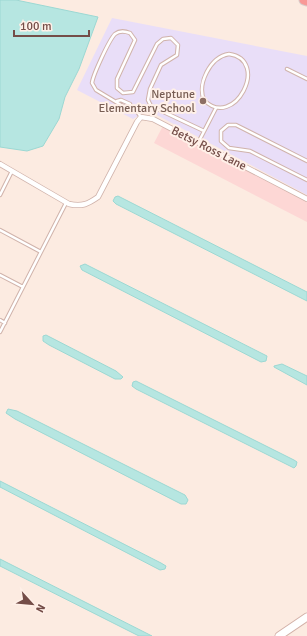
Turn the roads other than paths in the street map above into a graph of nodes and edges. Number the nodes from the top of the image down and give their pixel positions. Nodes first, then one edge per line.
1 (304, 0) edge
2 (307, 1) edge
3 (287, 69) dead end
4 (307, 79) edge
5 (216, 108) junction
6 (141, 117) junction
7 (204, 131) junction
8 (198, 142) junction
9 (307, 161) edge
10 (0, 164) edge
11 (12, 171) junction
12 (307, 180) edge
13 (0, 195) edge
14 (307, 199) edge
15 (66, 203) junction
16 (0, 230) edge
17 (41, 252) junction
18 (0, 275) edge
19 (23, 287) junction
20 (0, 320) edge
21 (5, 323) junction
22 (0, 332) edge
23 (307, 617) edge
24 (278, 636) edge

1 - 2 highway
3 - 4 lane
5 - 5 lane
5 - 7 lane
6 - 7 lane
6 - 8 street, Betsy Ross Lane
6 - 15 street
7 - 8 lane
8 - 14 street, Betsy Ross Lane
9 - 12 lane
10 - 11 street
11 - 13 lane
11 - 15 street
15 - 17 lane
16 - 17 lane
17 - 19 lane
18 - 19 lane
19 - 21 lane
20 - 21 lane
21 - 22 lane
23 - 24 main road

